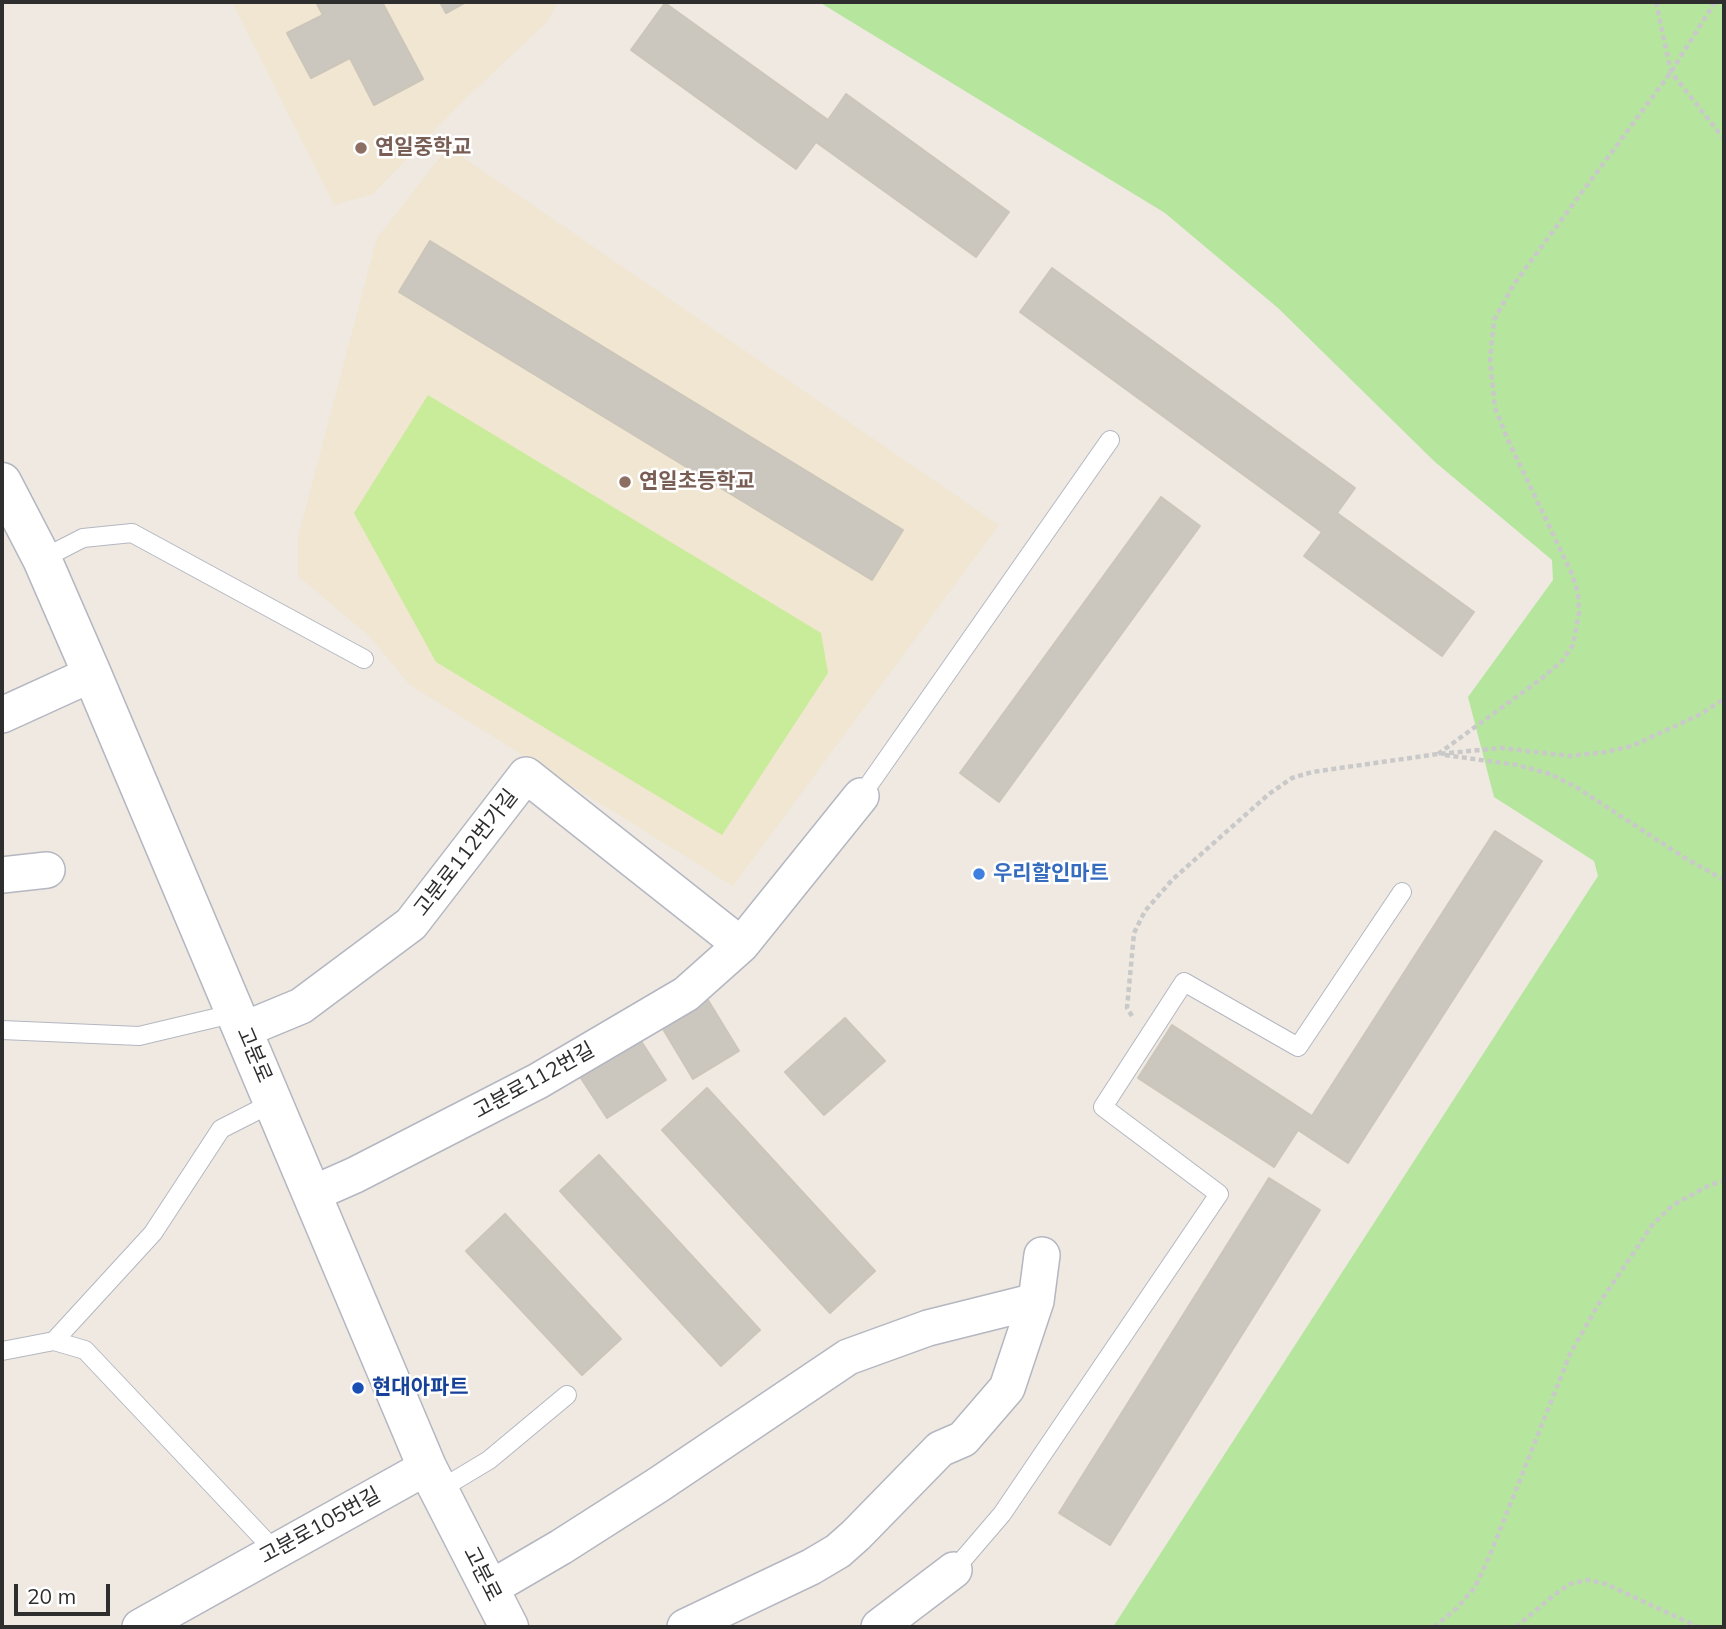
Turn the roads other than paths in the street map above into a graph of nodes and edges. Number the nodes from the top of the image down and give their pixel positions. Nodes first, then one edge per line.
1 (1110, 440) dead end
2 (2, 482) edge
3 (42, 559) junction
4 (364, 659) dead end
5 (92, 674) junction
6 (2, 715) edge
7 (861, 796) joint
8 (47, 870) dead end
9 (2, 875) edge
10 (1402, 892) dead end
11 (741, 945) junction
12 (239, 1022) junction
13 (2, 1030) edge
14 (274, 1102) junction
15 (312, 1194) junction
16 (1042, 1255) dead end
17 (1036, 1301) junction
18 (54, 1341) junction
19 (2, 1351) edge
20 (567, 1395) dead end
21 (433, 1478) junction
22 (275, 1551) junction
23 (954, 1570) joint
24 (489, 1589) junction
25 (140, 1627) edge
26 (509, 1627) edge
27 (685, 1627) edge
28 (879, 1627) edge

1 - 7 lane
2 - 3 main road, 고분로
3 - 4 lane
3 - 5 main road, 고분로
5 - 6 street
5 - 12 main road, 고분로
7 - 11 street, 고분로112번길
8 - 9 street
10 - 23 lane
11 - 12 street, 고분로112번가길
11 - 15 street, 고분로112번길
12 - 13 lane, 고분로112번가길
12 - 14 main road, 고분로
14 - 15 main road, 고분로
14 - 18 lane
15 - 21 main road, 고분로
16 - 17 street
17 - 24 street
17 - 27 street
18 - 19 lane
18 - 22 lane
20 - 21 lane
21 - 22 street, 고분로105번길
21 - 24 main road, 고분로
22 - 25 street, 고분로105번길
23 - 28 street
24 - 26 main road, 고분로

